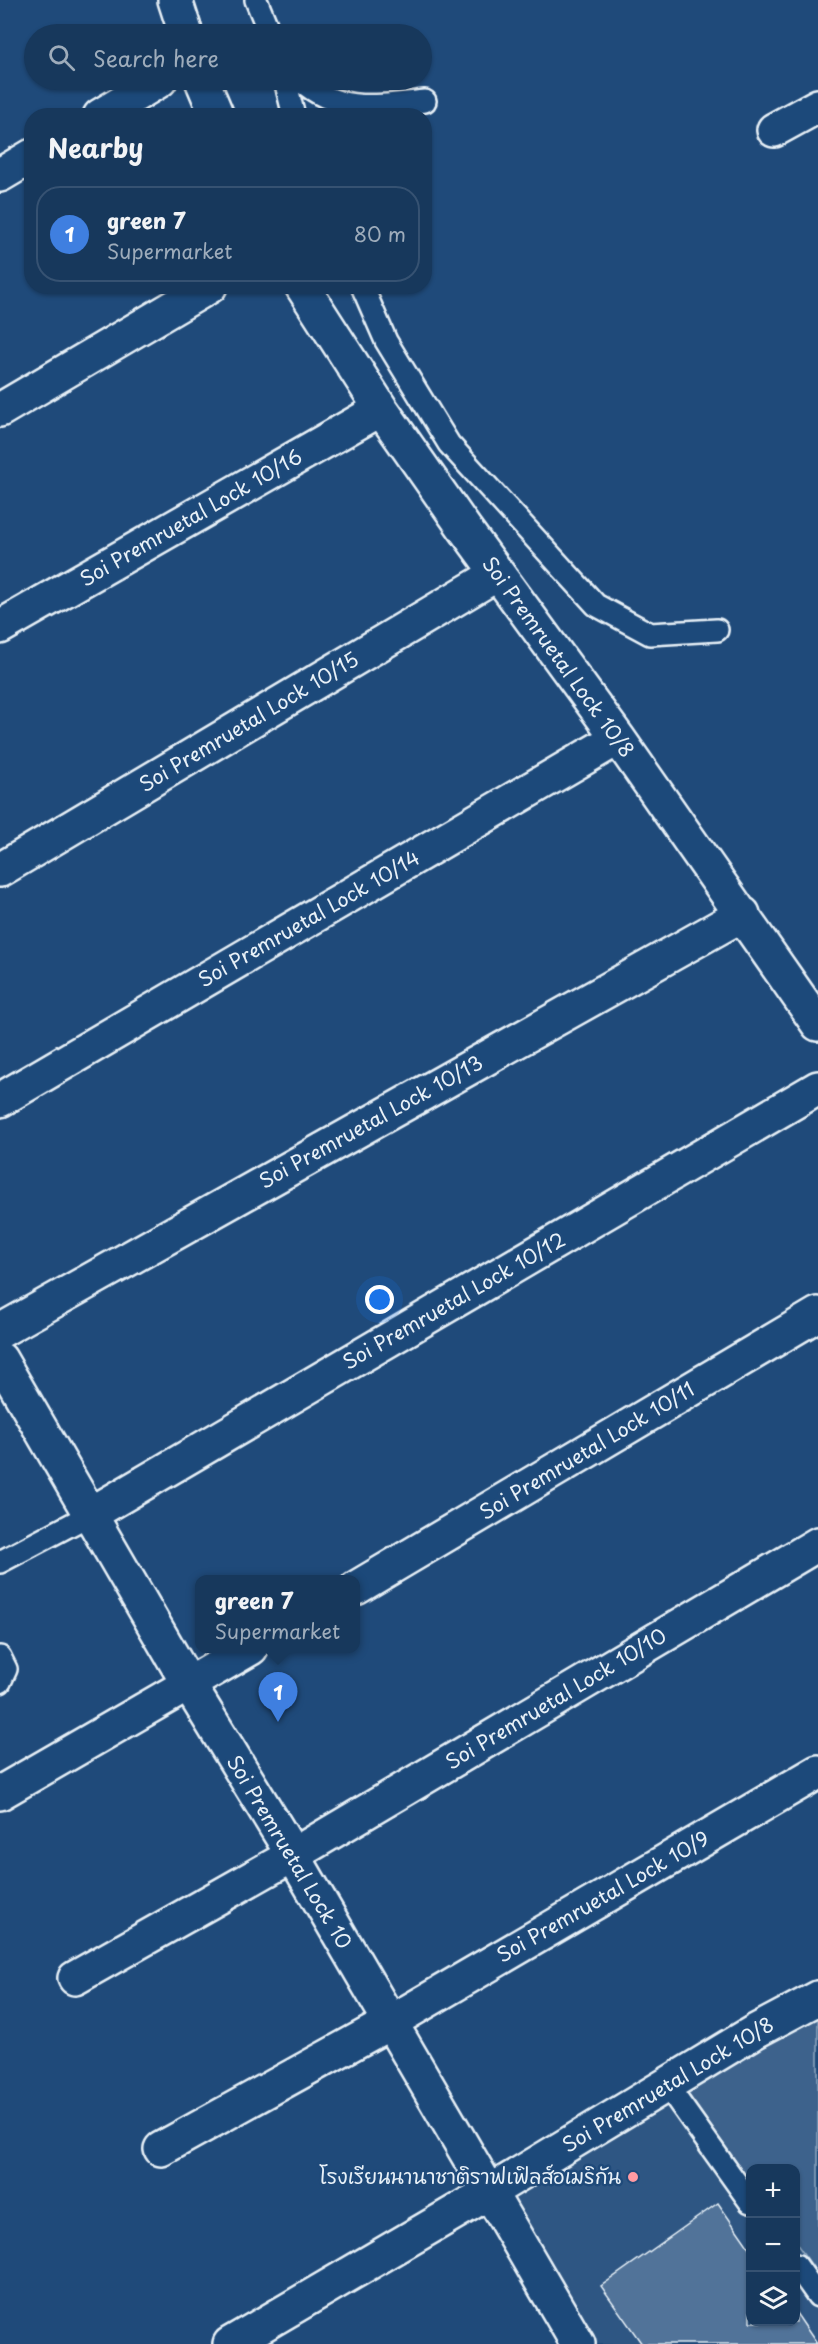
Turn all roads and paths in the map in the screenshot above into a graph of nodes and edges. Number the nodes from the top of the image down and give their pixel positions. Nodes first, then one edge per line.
1 (175, 0) edge
2 (256, 0) edge
3 (183, 24) edge
4 (266, 24) edge
5 (143, 90) edge
6 (206, 90) edge
7 (288, 90) edge
8 (312, 90) edge
9 (425, 101) dead end
10 (818, 106) edge
11 (113, 108) edge
12 (214, 108) edge
13 (292, 108) edge
14 (774, 130) dead end
15 (24, 161) edge
16 (0, 175) edge
17 (196, 294) edge
18 (307, 294) edge
19 (366, 294) edge
20 (381, 409) junction
21 (0, 410) edge
22 (497, 574) junction
23 (0, 627) edge
24 (717, 630) dead end
25 (618, 738) junction
26 (0, 870) edge
27 (743, 914) junction
28 (818, 1024) edge
29 (818, 1088) edge
30 (0, 1100) edge
31 (818, 1314) edge
32 (0, 1331) edge
33 (0, 1359) edge
34 (91, 1515) junction
35 (818, 1544) edge
36 (0, 1562) edge
37 (360, 1586) edge
38 (243, 1653) edge
39 (0, 1658) edge
40 (0, 1682) edge
41 (189, 1685) junction
42 (818, 1772) edge
43 (0, 1793) edge
44 (293, 1855) junction
45 (75, 1978) dead end
46 (818, 1998) edge
47 (389, 2023) junction
48 (666, 2084) junction
49 (161, 2149) dead end
50 (488, 2193) junction
51 (746, 2196) edge
52 (800, 2272) edge
53 (818, 2296) edge
54 (230, 2344) edge
55 (578, 2344) edge

1 - 3 street
2 - 4 lane
5 - 11 street
6 - 12 street
7 - 13 lane
8 - 9 lane
10 - 14 street
15 - 16 street
17 - 21 street
18 - 20 street, Soi Premruetal Lock 10/8
19 - 24 lane
20 - 22 street, Soi Premruetal Lock 10/8
20 - 23 street, Soi Premruetal Lock 10/16
22 - 25 street, Soi Premruetal Lock 10/8
22 - 26 street, Soi Premruetal Lock 10/15
25 - 27 street, Soi Premruetal Lock 10/8
25 - 30 street, Soi Premruetal Lock 10/14
27 - 28 street, Soi Premruetal Lock 10/8
27 - 32 street, Soi Premruetal Lock 10/13
29 - 34 street, Soi Premruetal Lock 10/12
31 - 37 street, Soi Premruetal Lock 10/11
33 - 34 street, Soi Premruetal Lock 10
34 - 36 lane
34 - 41 street, Soi Premruetal Lock 10
35 - 44 street, Soi Premruetal Lock 10/10
38 - 41 street
39 - 40 lane
41 - 43 street
41 - 44 street, Soi Premruetal Lock 10
42 - 47 street, Soi Premruetal Lock 10/9
44 - 45 street, Soi Premruetal Lock 10/10
44 - 47 street, Soi Premruetal Lock 10
46 - 48 street, Soi Premruetal Lock 10/8
47 - 49 street, Soi Premruetal Lock 10/9
47 - 50 street, Soi Premruetal Lock 10
48 - 50 street, Soi Premruetal Lock 10/8
48 - 51 lane
50 - 54 street, Soi Premruetal Lock 10/8
50 - 55 street, Soi Premruetal Lock 10
52 - 53 lane

